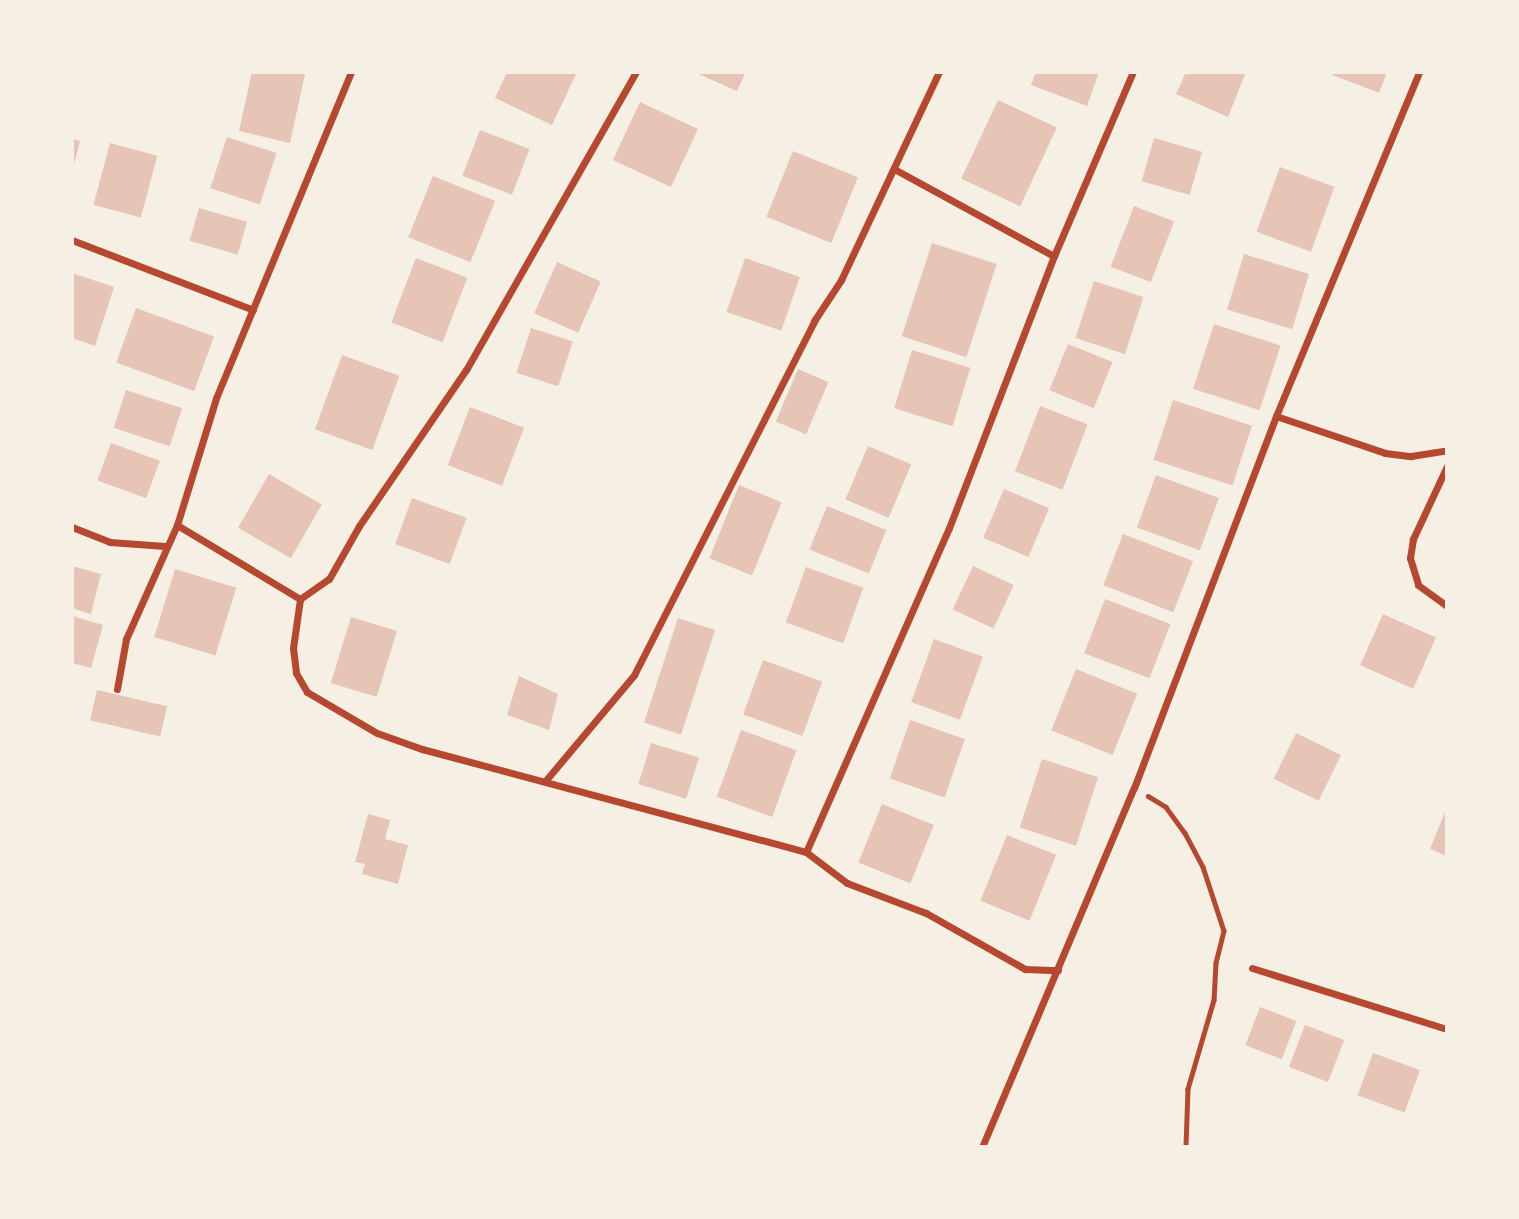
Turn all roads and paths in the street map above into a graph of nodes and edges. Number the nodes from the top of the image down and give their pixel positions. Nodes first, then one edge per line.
1 (636, 72) edge
2 (939, 72) edge
3 (1133, 72) edge
4 (1419, 72) edge
5 (349, 73) edge
6 (896, 170) junction
7 (72, 240) edge
8 (1054, 256) junction
9 (253, 310) junction
10 (1276, 416) junction
11 (1447, 450) edge
12 (1447, 466) edge
13 (177, 525) junction
14 (72, 527) edge
15 (166, 546) junction
16 (300, 599) junction
17 (1447, 607) edge
18 (117, 689) dead end
19 (546, 780) junction
20 (1134, 788) junction
21 (806, 852) junction
22 (1252, 968) dead end
23 (1058, 970) junction
24 (1447, 1029) edge
25 (982, 1147) edge
26 (1186, 1147) edge

1 - 16 street
2 - 6 street
3 - 8 street
4 - 10 street
5 - 9 street
6 - 8 street
6 - 19 street
7 - 9 street
8 - 21 street
9 - 13 street
10 - 11 street
10 - 20 street
12 - 17 street
13 - 15 street
13 - 16 street
14 - 15 street
15 - 18 street
16 - 19 street
19 - 21 street
20 - 23 street
20 - 26 path
21 - 23 street
22 - 24 street
23 - 25 street

